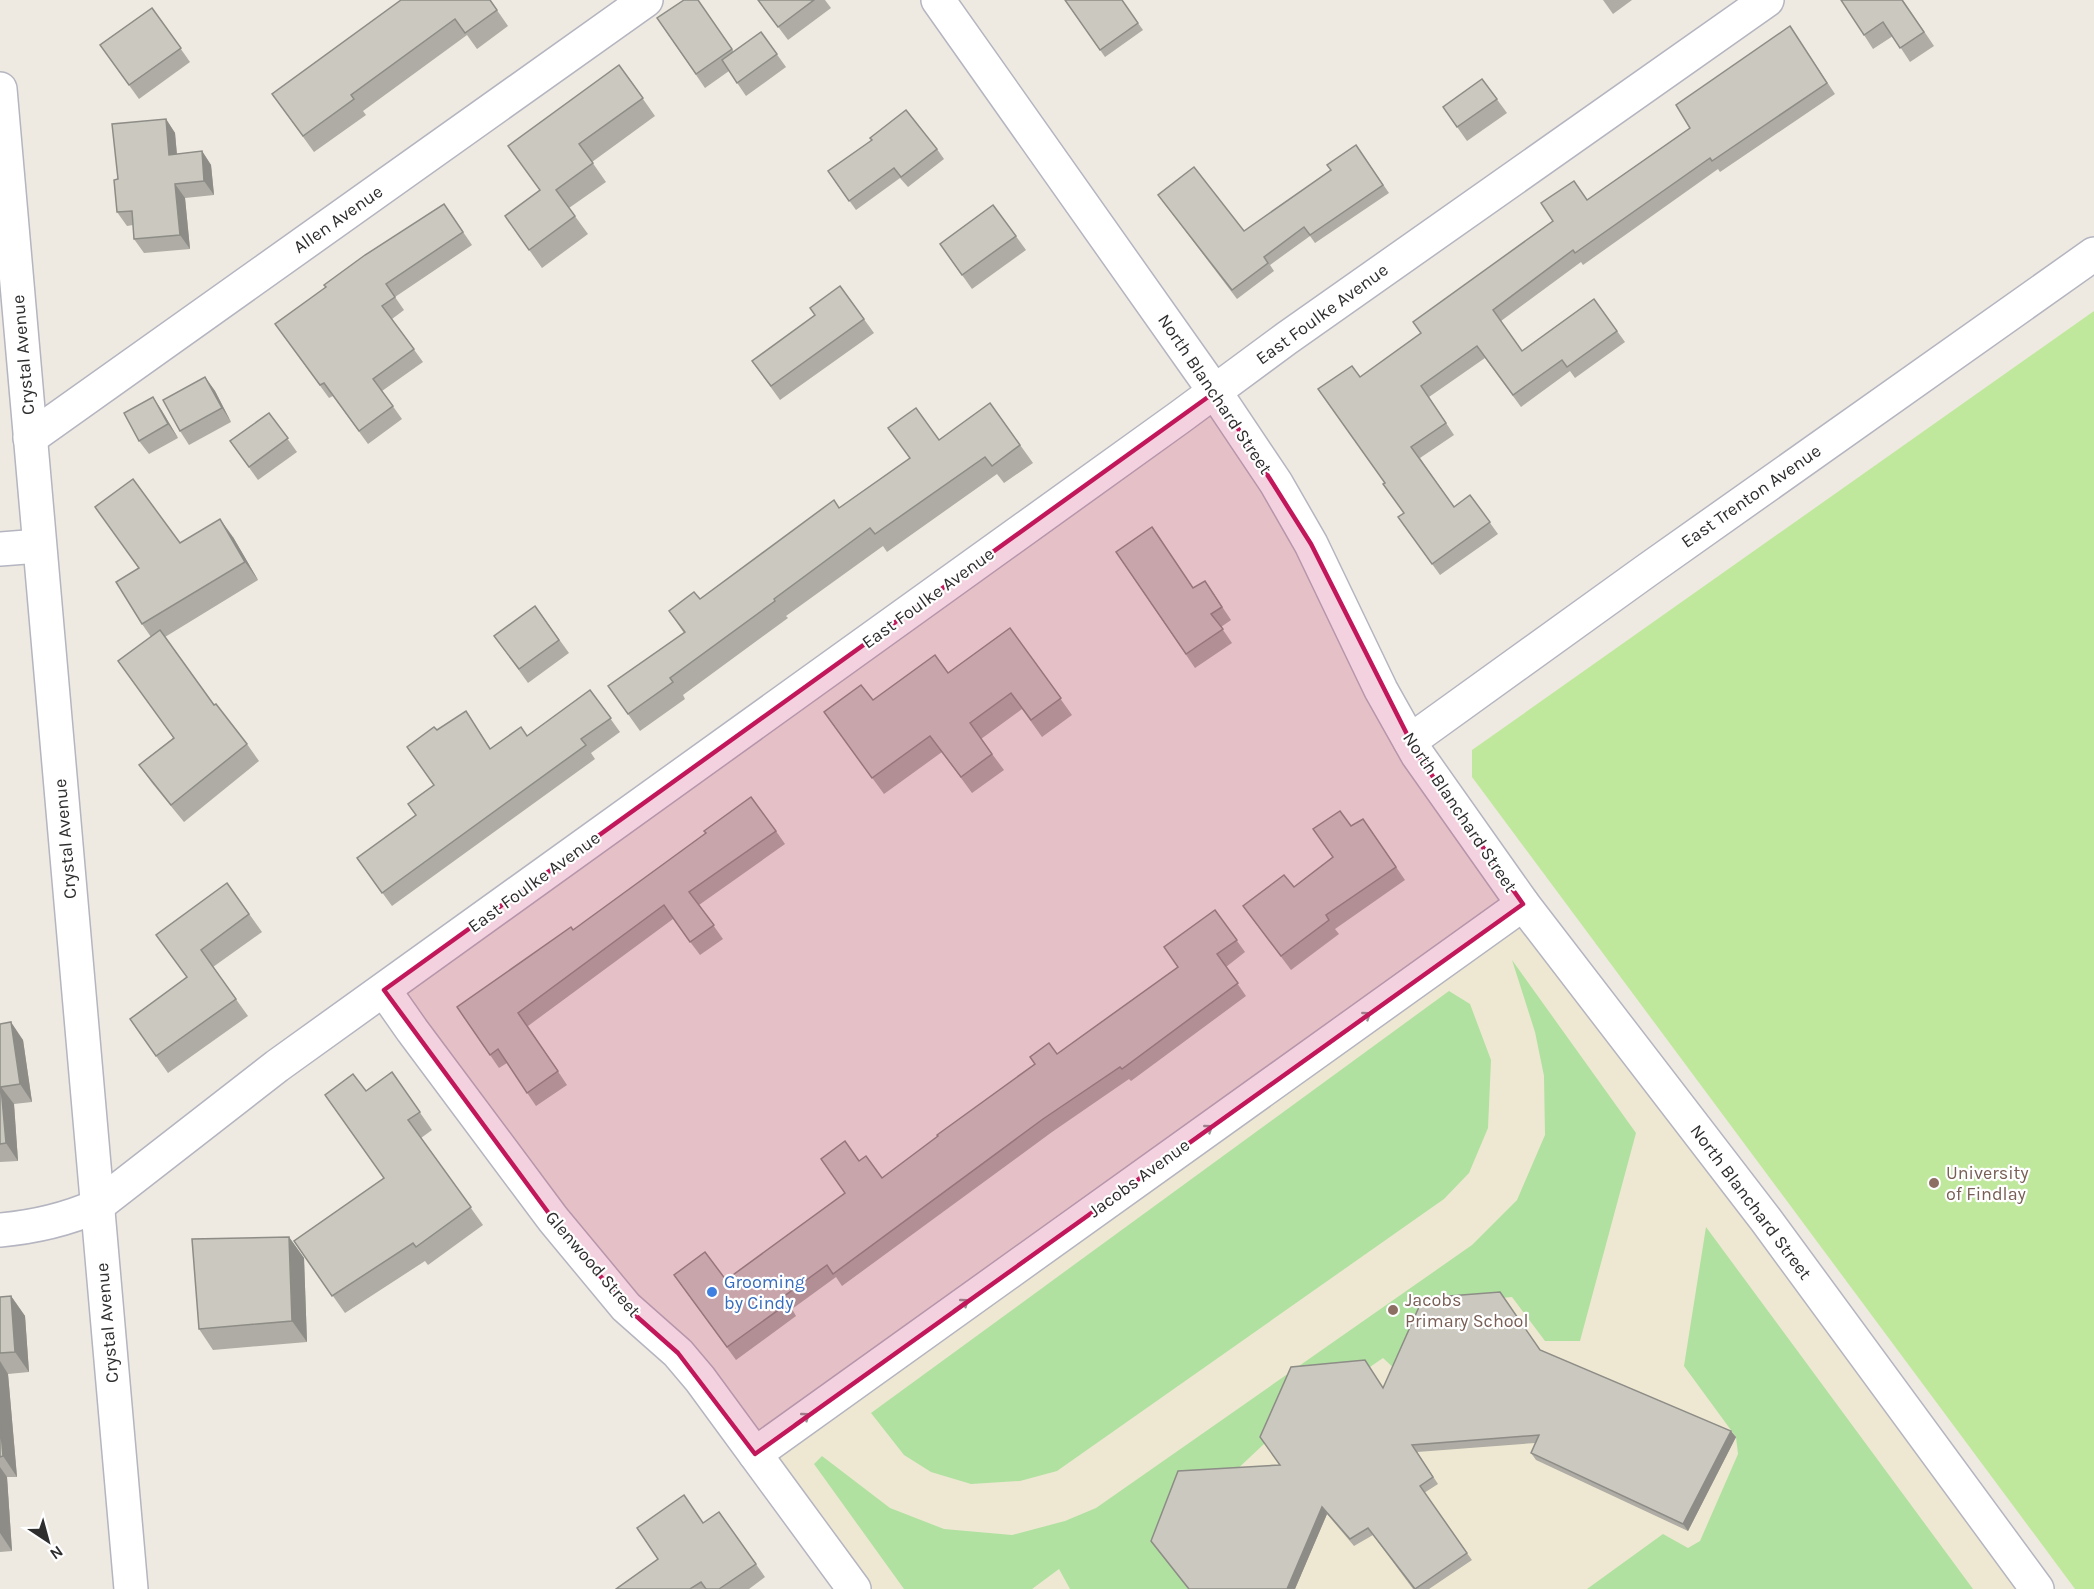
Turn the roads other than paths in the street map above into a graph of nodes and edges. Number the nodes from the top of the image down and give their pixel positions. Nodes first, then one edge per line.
1 (646, 0) edge
2 (938, 0) edge
3 (1767, 0) edge
4 (0, 89) edge
5 (2094, 254) edge
6 (1215, 392) junction
7 (30, 438) junction
8 (39, 546) junction
9 (0, 549) edge
10 (1410, 741) junction
11 (1523, 904) junction
12 (384, 990) junction
13 (97, 1206) junction
14 (0, 1230) edge
15 (755, 1454) junction
16 (131, 1589) edge
17 (854, 1589) edge
18 (2037, 1589) edge

1 - 7 street, Allen Avenue
2 - 6 street, North Blanchard Street
3 - 6 street, East Foulke Avenue
4 - 7 street, Crystal Avenue
5 - 10 street, East Trenton Avenue
6 - 10 street, North Blanchard Street
6 - 12 street, East Foulke Avenue
7 - 8 street, Crystal Avenue
8 - 9 street
8 - 13 street, Crystal Avenue
10 - 11 street, North Blanchard Street
15 -> 11 street, Jacobs Avenue
11 - 18 street, North Blanchard Street
12 - 13 street, East Foulke Avenue
12 - 15 street, Glenwood Street
13 - 14 street, East Foulke Avenue
13 - 16 street, Crystal Avenue
15 - 17 street, Glenwood Street

